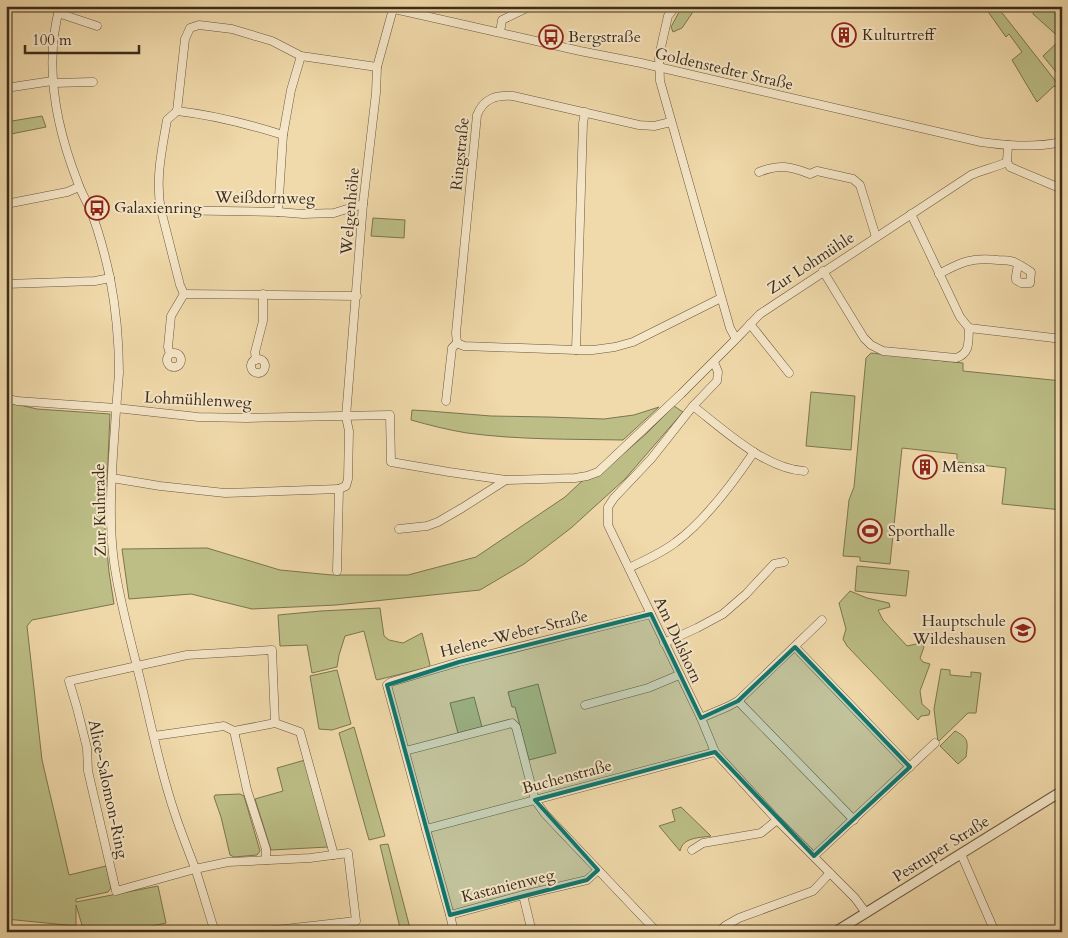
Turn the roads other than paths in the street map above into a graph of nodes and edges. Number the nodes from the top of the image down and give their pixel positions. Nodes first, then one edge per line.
1 (381, 6) edge
2 (531, 6) edge
3 (676, 6) edge
4 (393, 9) junction
5 (59, 10) edge
6 (96, 26) dead end
7 (500, 32) junction
8 (301, 56) junction
9 (377, 66) junction
10 (659, 67) junction
11 (52, 82) junction
12 (93, 82) dead end
13 (6, 88) edge
14 (177, 111) junction
15 (586, 112) junction
16 (671, 122) junction
17 (283, 135) junction
18 (1062, 142) edge
19 (1008, 145) junction
20 (1007, 162) junction
21 (759, 172) dead end
22 (79, 186) junction
23 (1062, 189) edge
24 (6, 204) edge
25 (363, 204) junction
26 (161, 210) junction
27 (278, 212) junction
28 (911, 214) junction
29 (876, 238) junction
30 (1018, 264) dead end
31 (823, 271) junction
32 (939, 274) junction
33 (110, 278) junction
34 (6, 284) edge
35 (184, 294) junction
36 (264, 294) junction
37 (357, 296) junction
38 (721, 298) junction
39 (750, 324) junction
40 (969, 328) junction
41 (736, 339) junction
42 (1062, 339) edge
43 (457, 343) junction
44 (576, 350) junction
45 (170, 354) dead end
46 (256, 360) dead end
47 (714, 362) junction
48 (789, 373) dead end
49 (6, 398) edge
50 (446, 401) dead end
51 (693, 406) junction
52 (116, 408) junction
53 (390, 416) joint
54 (346, 417) junction
55 (754, 452) junction
56 (804, 471) dead end
57 (112, 478) junction
58 (506, 480) junction
59 (339, 490) junction
60 (399, 529) dead end
61 (784, 562) dead end
62 (629, 568) junction
63 (338, 571) dead end
64 (651, 614) junction
65 (822, 620) dead end
66 (664, 642) junction
67 (794, 647) junction
68 (137, 665) junction
69 (679, 675) junction
70 (387, 685) joint
71 (738, 701) junction
72 (585, 705) dead end
73 (700, 718) junction
74 (275, 723) junction
75 (234, 730) junction
76 (154, 736) junction
77 (935, 743) dead end
78 (405, 751) junction
79 (715, 752) junction
80 (910, 767) junction
81 (1062, 791) edge
82 (535, 800) junction
83 (777, 820) junction
84 (854, 820) junction
85 (426, 829) junction
86 (692, 850) dead end
87 (961, 854) junction
88 (334, 855) junction
89 (814, 856) junction
90 (266, 860) junction
91 (195, 869) junction
92 (598, 870) junction
93 (830, 873) junction
94 (523, 895) junction
95 (866, 913) junction
96 (450, 915) junction
97 (215, 932) edge
98 (258, 932) edge
99 (454, 932) edge
100 (532, 932) edge
101 (657, 932) edge
102 (719, 932) edge
103 (835, 932) edge
104 (995, 932) edge

1 - 4 street, Goldenstedter Straße
2 - 7 street
3 - 10 street
4 - 7 street, Goldenstedter Straße
4 - 9 street, Welgenhöhe
5 - 6 street, Zur Kuhtrade
5 - 11 street, Zur Kuhtrade
7 - 10 street, Goldenstedter Straße
8 - 9 street
8 - 14 street
8 - 17 street
9 - 25 street, Welgenhöhe
10 - 16 street
10 - 19 street, Goldenstedter Straße
11 - 12 street
11 - 13 street
11 - 22 street, Zur Kuhtrade
14 - 17 street
14 - 26 street
15 - 16 street, Ringstraße
15 - 43 street, Ringstraße
15 - 44 street
16 - 38 street
17 - 27 street
18 - 19 street, Goldenstedter Straße
19 - 20 street
20 - 23 street
20 - 28 street, Zur Lohmühle
21 - 29 street
22 - 24 street
22 - 33 street, Zur Kuhtrade
25 - 27 street, Weißdornweg
25 - 37 street, Welgenhöhe
26 - 27 street, Weißdornweg
26 - 35 street
28 - 29 street, Zur Lohmühle
28 - 32 street
29 - 31 street, Zur Lohmühle
30 - 32 street
31 - 39 street, Zur Lohmühle
31 - 40 street
32 - 40 street
33 - 34 street
33 - 52 street, Zur Kuhtrade
35 - 36 street
35 - 45 street
36 - 37 street
36 - 46 street
37 - 54 street, Welgenhöhe
38 - 41 street
38 - 44 street
39 - 41 street, Zur Lohmühle
39 - 48 street
40 - 42 street
41 - 47 street, Zur Lohmühle
43 - 44 street
43 - 50 street, Ringstraße
47 - 51 street, Am Dulshorn
47 - 58 street, Zur Lohmühle
49 - 52 street, Lohmühlenweg
51 - 55 street
51 - 62 street, Am Dulshorn
52 - 54 street, Lohmühlenweg
52 - 57 street, Zur Kuhtrade
53 - 54 street, Lohmühlenweg
53 - 58 street, Zur Lohmühle
54 - 59 street, Welgenhöhe
55 - 56 street
55 - 62 street
57 - 59 street
57 - 68 street, Zur Kuhtrade
58 - 60 street
59 - 63 street
61 - 66 street
62 - 64 street, Am Dulshorn
64 - 66 street, Am Dulshorn
64 - 70 street, Helene-Weber-Straße
65 - 67 street
66 - 69 street, Am Dulshorn
67 - 71 street
67 - 80 street
68 - 74 street
68 - 76 street, Zur Kuhtrade
68 - 91 street, Alice-Salomon-Ring
69 - 72 street
69 - 73 street, Am Dulshorn
70 - 78 street, Kastanienweg
71 - 73 street
71 - 84 street
73 - 79 street, Am Dulshorn
74 - 75 street
74 - 88 street
75 - 76 street
75 - 90 street
76 - 91 street, Zur Kuhtrade
77 - 80 street
78 - 82 street
78 - 85 street, Kastanienweg
79 - 82 street, Buchenstraße
79 - 83 street, Am Dulshorn
80 - 84 street
81 - 87 street, Pestruper Straße
82 - 85 street, Buchenstraße
82 - 92 street
83 - 86 street
83 - 89 street, Am Dulshorn
84 - 89 street
85 - 96 street, Kastanienweg
87 - 95 street, Pestruper Straße
87 - 104 street
88 - 90 street
88 - 98 street
89 - 93 street, Am Dulshorn
90 - 91 street
91 - 97 street, Zur Kuhtrade
92 - 94 street, Kastanienweg
92 - 101 street
93 - 95 street, Am Dulshorn
93 - 102 street
94 - 96 street, Kastanienweg
94 - 100 street
95 - 103 street, Pestruper Straße
96 - 99 street

